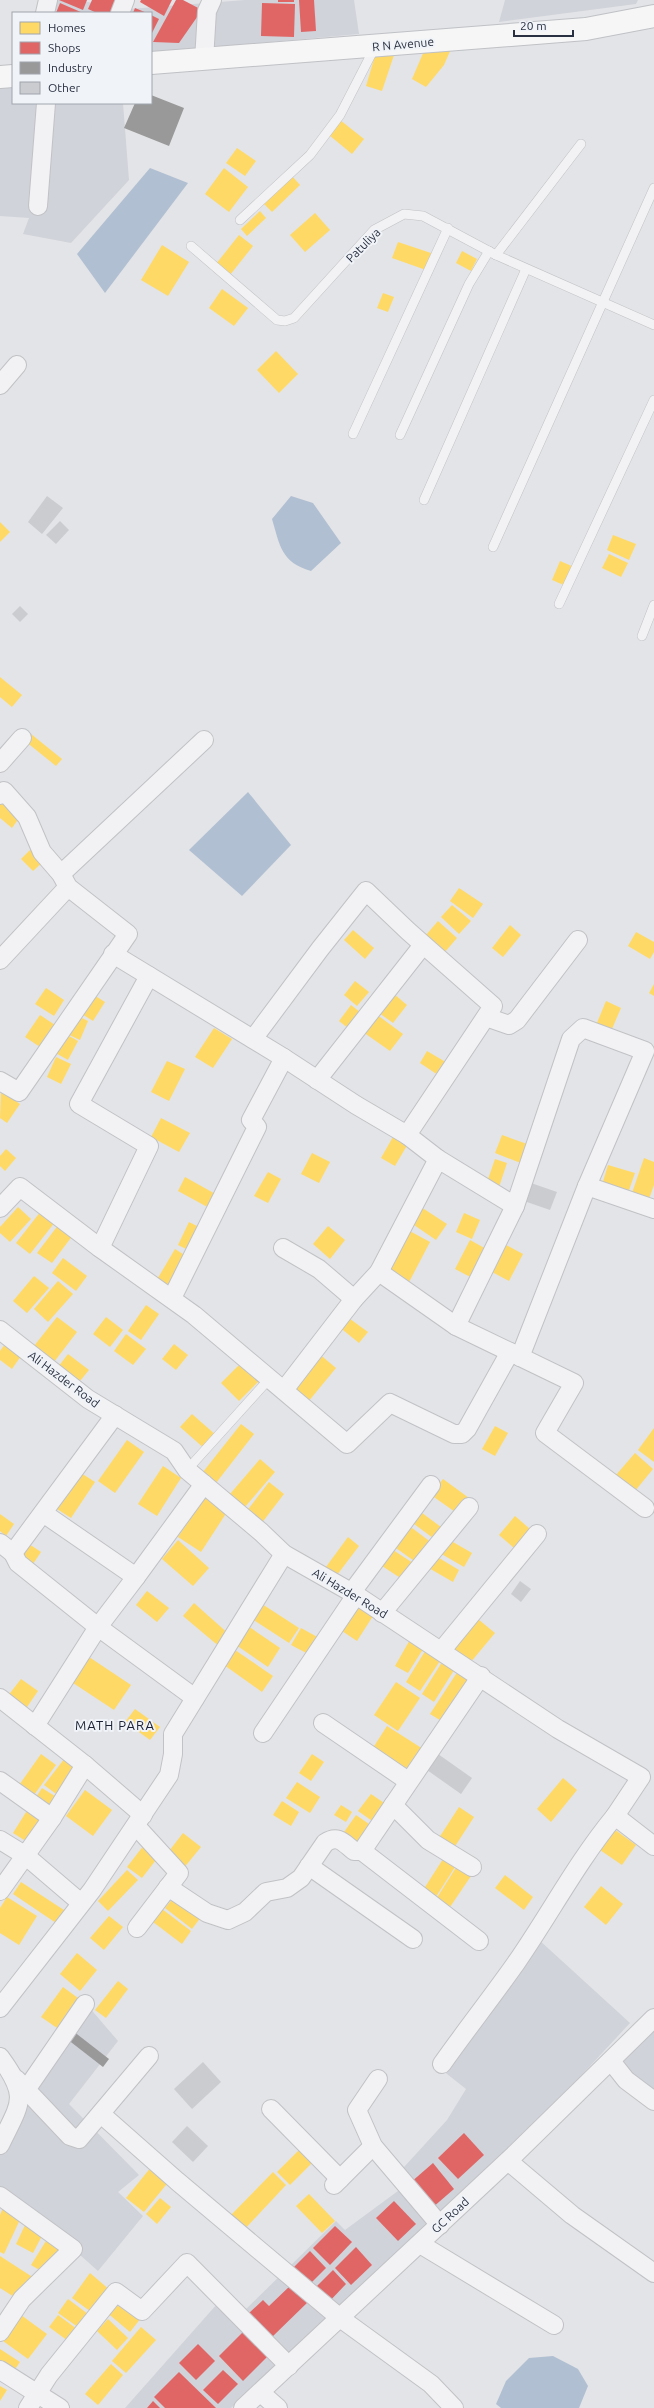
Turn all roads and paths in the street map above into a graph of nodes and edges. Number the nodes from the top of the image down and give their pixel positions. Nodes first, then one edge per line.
1 (48, 0) edge
2 (125, 0) edge
3 (212, 0) edge
4 (45, 12) edge
5 (120, 12) edge
6 (654, 16) edge
7 (375, 47) junction
8 (204, 60) junction
9 (152, 64) edge
10 (12, 76) edge
11 (0, 77) edge
12 (46, 104) edge
13 (581, 144) dead end
14 (654, 188) edge
15 (38, 206) dead end
16 (240, 220) dead end
17 (448, 228) junction
18 (191, 246) dead end
19 (493, 253) junction
20 (526, 269) junction
21 (602, 302) junction
22 (654, 325) edge
23 (17, 365) dead end
24 (0, 385) edge
25 (654, 400) edge
26 (353, 434) dead end
27 (400, 435) dead end
28 (424, 500) dead end
29 (493, 547) dead end
30 (559, 604) dead end
31 (654, 605) edge
32 (642, 636) dead end
33 (22, 738) dead end
34 (204, 740) dead end
35 (0, 764) edge
36 (1, 791) edge
37 (65, 880) junction
38 (578, 940) dead end
39 (423, 945) junction
40 (113, 954) junction
41 (0, 960) edge
42 (149, 976) junction
43 (486, 1017) junction
44 (252, 1039) junction
45 (284, 1058) junction
46 (317, 1080) junction
47 (0, 1081) edge
48 (407, 1135) junction
49 (438, 1159) junction
50 (587, 1186) junction
51 (515, 1206) junction
52 (653, 1206) edge
53 (0, 1208) edge
54 (100, 1248) junction
55 (283, 1248) dead end
56 (379, 1272) junction
57 (172, 1298) junction
58 (354, 1299) junction
59 (456, 1326) junction
60 (0, 1330) edge
61 (515, 1354) junction
62 (270, 1378) junction
63 (284, 1390) junction
64 (115, 1415) junction
65 (187, 1470) junction
66 (204, 1484) junction
67 (430, 1485) dead end
68 (469, 1507) dead end
69 (645, 1508) dead end
70 (43, 1513) junction
71 (537, 1534) dead end
72 (7, 1548) edge
73 (284, 1554) junction
74 (136, 1577) junction
75 (354, 1594) junction
76 (382, 1613) junction
77 (98, 1627) junction
78 (442, 1650) junction
79 (481, 1676) junction
80 (0, 1698) edge
81 (195, 1698) junction
82 (323, 1723) dead end
83 (35, 1726) junction
84 (263, 1733) dead end
85 (85, 1765) junction
86 (408, 1781) junction
87 (0, 1782) edge
88 (393, 1805) junction
89 (615, 1816) junction
90 (52, 1818) junction
91 (139, 1821) junction
92 (0, 1840) edge
93 (654, 1846) edge
94 (362, 1851) junction
95 (26, 1856) junction
96 (309, 1866) junction
97 (472, 1867) dead end
98 (168, 1887) junction
99 (0, 1891) edge
100 (81, 1903) junction
101 (137, 1928) dead end
102 (413, 1940) dead end
103 (478, 1941) dead end
104 (85, 2004) dead end
105 (0, 2008) edge
106 (654, 2018) edge
107 (149, 2056) dead end
108 (0, 2057) edge
109 (611, 2061) junction
110 (442, 2064) dead end
111 (378, 2079) dead end
112 (21, 2084) junction
113 (654, 2101) edge
114 (271, 2110) dead end
115 (101, 2114) junction
116 (0, 2145) edge
117 (374, 2146) junction
118 (508, 2161) junction
119 (0, 2196) edge
120 (440, 2225) junction
121 (420, 2244) junction
122 (654, 2273) edge
123 (340, 2318) junction
124 (554, 2325) dead end
125 (0, 2332) edge
126 (289, 2366) junction
127 (0, 2370) edge
128 (261, 2393) junction
129 (32, 2401) edge
130 (60, 2408) edge
131 (243, 2408) edge
132 (278, 2408) edge
133 (454, 2408) edge

1 - 4 street
2 - 5 street
3 - 8 street
6 - 7 main road, R N Avenue
7 - 8 main road, R N Avenue
7 - 16 lane
8 - 9 main road, R N Avenue
10 - 11 main road
12 - 15 street
13 - 19 lane
14 - 21 lane
17 - 18 lane, Patuliya
17 - 19 lane, Patuliya
17 - 26 lane
19 - 20 lane, Patuliya
19 - 27 lane
20 - 21 lane, Patuliya
20 - 28 lane
21 - 22 lane, Patuliya
21 - 29 lane
23 - 24 street
25 - 30 lane
31 - 32 lane
33 - 35 street
34 - 37 street
36 - 37 street
37 - 40 street
37 - 41 street
38 - 43 street
39 - 43 street
39 - 44 street
39 - 46 street
40 - 42 street
40 - 47 street
42 - 44 street
42 - 54 street
43 - 48 street
44 - 45 street
45 - 46 street
45 - 57 street
46 - 48 street
48 - 49 street
49 - 51 street
49 - 56 street
50 - 51 street
50 - 52 street
50 - 61 street
51 - 59 street
53 - 54 street
54 - 57 street
55 - 58 street
56 - 58 street
56 - 59 street
57 - 62 street
58 - 63 street
59 - 61 street
60 - 64 street, Ali Hazder Road
61 - 63 street
61 - 69 street
62 - 63 street
62 - 65 lane
64 - 65 street, Ali Hazder Road
64 - 70 street
65 - 66 street, Ali Hazder Road
66 - 73 street, Ali Hazder Road
66 - 74 street
67 - 75 street
68 - 76 street
70 - 72 street
70 - 74 street
71 - 78 street
72 - 77 street
73 - 75 street, Ali Hazder Road
73 - 81 street
74 - 77 street
75 - 76 street, Ali Hazder Road
75 - 84 street
76 - 78 street, Ali Hazder Road
77 - 81 street
77 - 83 street
78 - 79 street, Ali Hazder Road
79 - 86 street
79 - 89 street, Ali Hazder Road
80 - 83 street
81 - 91 street
82 - 86 street
83 - 85 street
85 - 90 street
85 - 91 street
86 - 88 street
87 - 90 street
88 - 94 street
88 - 97 street
89 - 93 street
89 - 110 street
90 - 95 street
91 - 98 street
91 - 100 street
92 - 95 street
94 - 96 street
94 - 103 street
95 - 99 street
95 - 100 street
96 - 98 street
96 - 102 street
98 - 101 street
100 - 105 street
104 - 112 street
106 - 109 street, GC Road
107 - 115 street
108 - 112 street
109 - 113 street
109 - 118 street, GC Road
111 - 117 street
112 - 115 street
112 - 116 street
114 - 117 street
115 - 123 street
117 - 120 street
118 - 120 street, GC Road
118 - 122 street
119 - 125 street
120 - 121 street, GC Road
121 - 123 street, GC Road
121 - 124 street
123 - 126 street, GC Road
123 - 133 street
126 - 128 street, GC Road
126 - 129 street
127 - 129 street
128 - 131 street, GC Road
128 - 132 street
129 - 130 street

